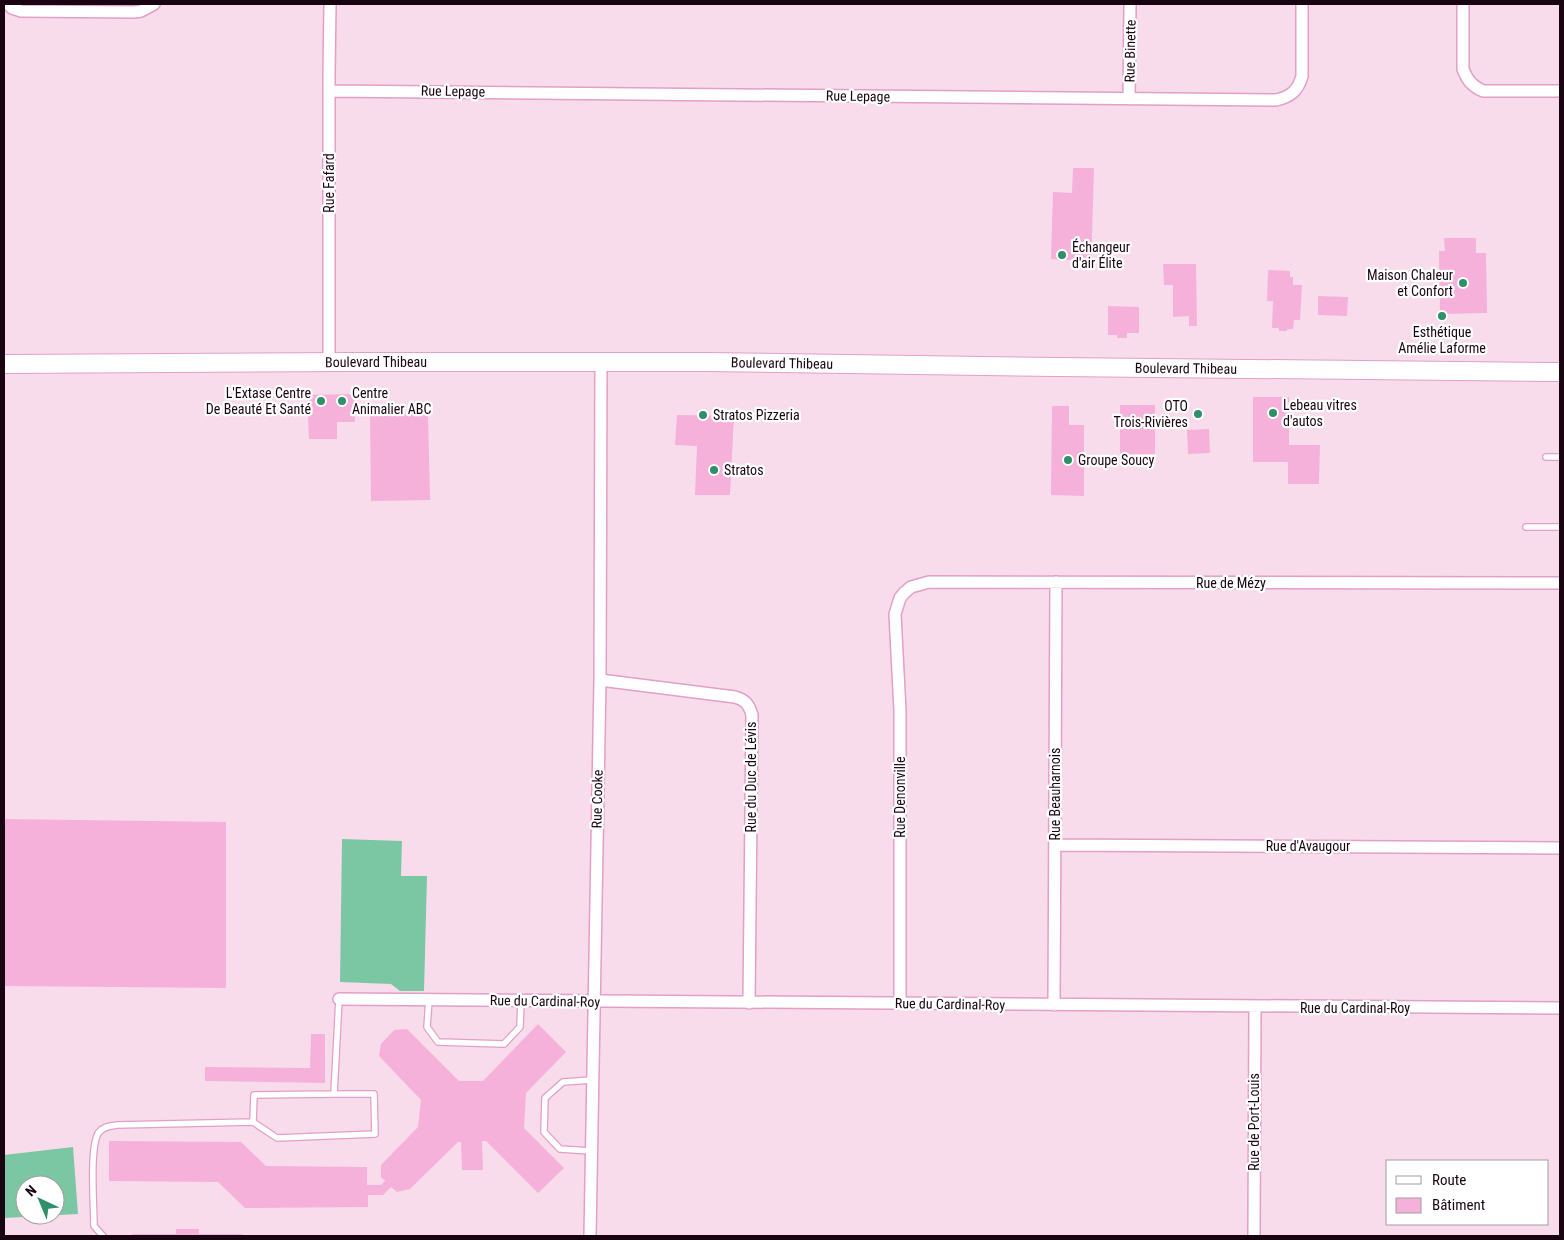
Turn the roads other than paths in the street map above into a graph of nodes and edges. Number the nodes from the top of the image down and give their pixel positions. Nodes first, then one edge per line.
1 (8, 4) edge
2 (154, 4) edge
3 (330, 4) edge
4 (1130, 4) edge
5 (1302, 4) edge
6 (1463, 4) edge
7 (329, 91) junction
8 (1560, 91) edge
9 (1129, 99) junction
10 (329, 362) junction
11 (601, 362) junction
12 (4, 364) edge
13 (1560, 372) edge
14 (1560, 457) edge
15 (1546, 458) dead end
16 (1526, 527) dead end
17 (1560, 527) edge
18 (1056, 582) junction
19 (1560, 583) edge
20 (904, 593) joint
21 (600, 680) junction
22 (1055, 845) junction
23 (1560, 848) edge
24 (339, 999) joint
25 (430, 1000) junction
26 (521, 1001) junction
27 (594, 1002) junction
28 (749, 1002) junction
29 (900, 1003) junction
30 (1054, 1005) junction
31 (1255, 1007) junction
32 (1560, 1008) edge
33 (592, 1080) junction
34 (334, 1094) junction
35 (253, 1122) junction
36 (591, 1151) junction
37 (103, 1236) edge
38 (590, 1236) edge
39 (1254, 1236) edge

1 - 2 street
3 - 7 street, Rue Fafard
4 - 9 street, Rue Binette
5 - 9 street, Rue Lepage
6 - 8 street
7 - 9 street, Rue Lepage
7 - 10 street, Rue Fafard
10 - 11 main road, Boulevard Thibeau
10 - 12 main road, Boulevard Thibeau
11 - 13 main road, Boulevard Thibeau
11 - 21 street, Rue Cooke
14 - 15 lane
16 - 17 lane
18 - 19 street, Rue de Mézy
18 - 20 street, Rue de Mézy
18 - 22 street, Rue Beauharnois
20 - 29 street, Rue Denonville
21 - 27 street, Rue Cooke
21 - 28 street, Rue du Duc de Lévis
22 - 23 street, Rue d'Avaugour
22 - 30 street, Rue Beauharnois
24 - 25 street, Rue du Cardinal-Roy
24 - 34 lane
25 - 26 street, Rue du Cardinal-Roy
25 - 26 lane
26 - 27 street, Rue du Cardinal-Roy
27 - 28 street, Rue du Cardinal-Roy
27 - 33 street, Rue Cooke
28 - 29 street, Rue du Cardinal-Roy
29 - 30 street, Rue du Cardinal-Roy
30 - 31 street, Rue du Cardinal-Roy
31 - 32 street, Rue du Cardinal-Roy
31 - 39 street, Rue de Port-Louis
33 - 36 street, Rue Cooke
33 - 36 lane
34 - 35 lane
34 - 35 lane
35 - 37 lane
36 - 38 street, Rue Cooke

